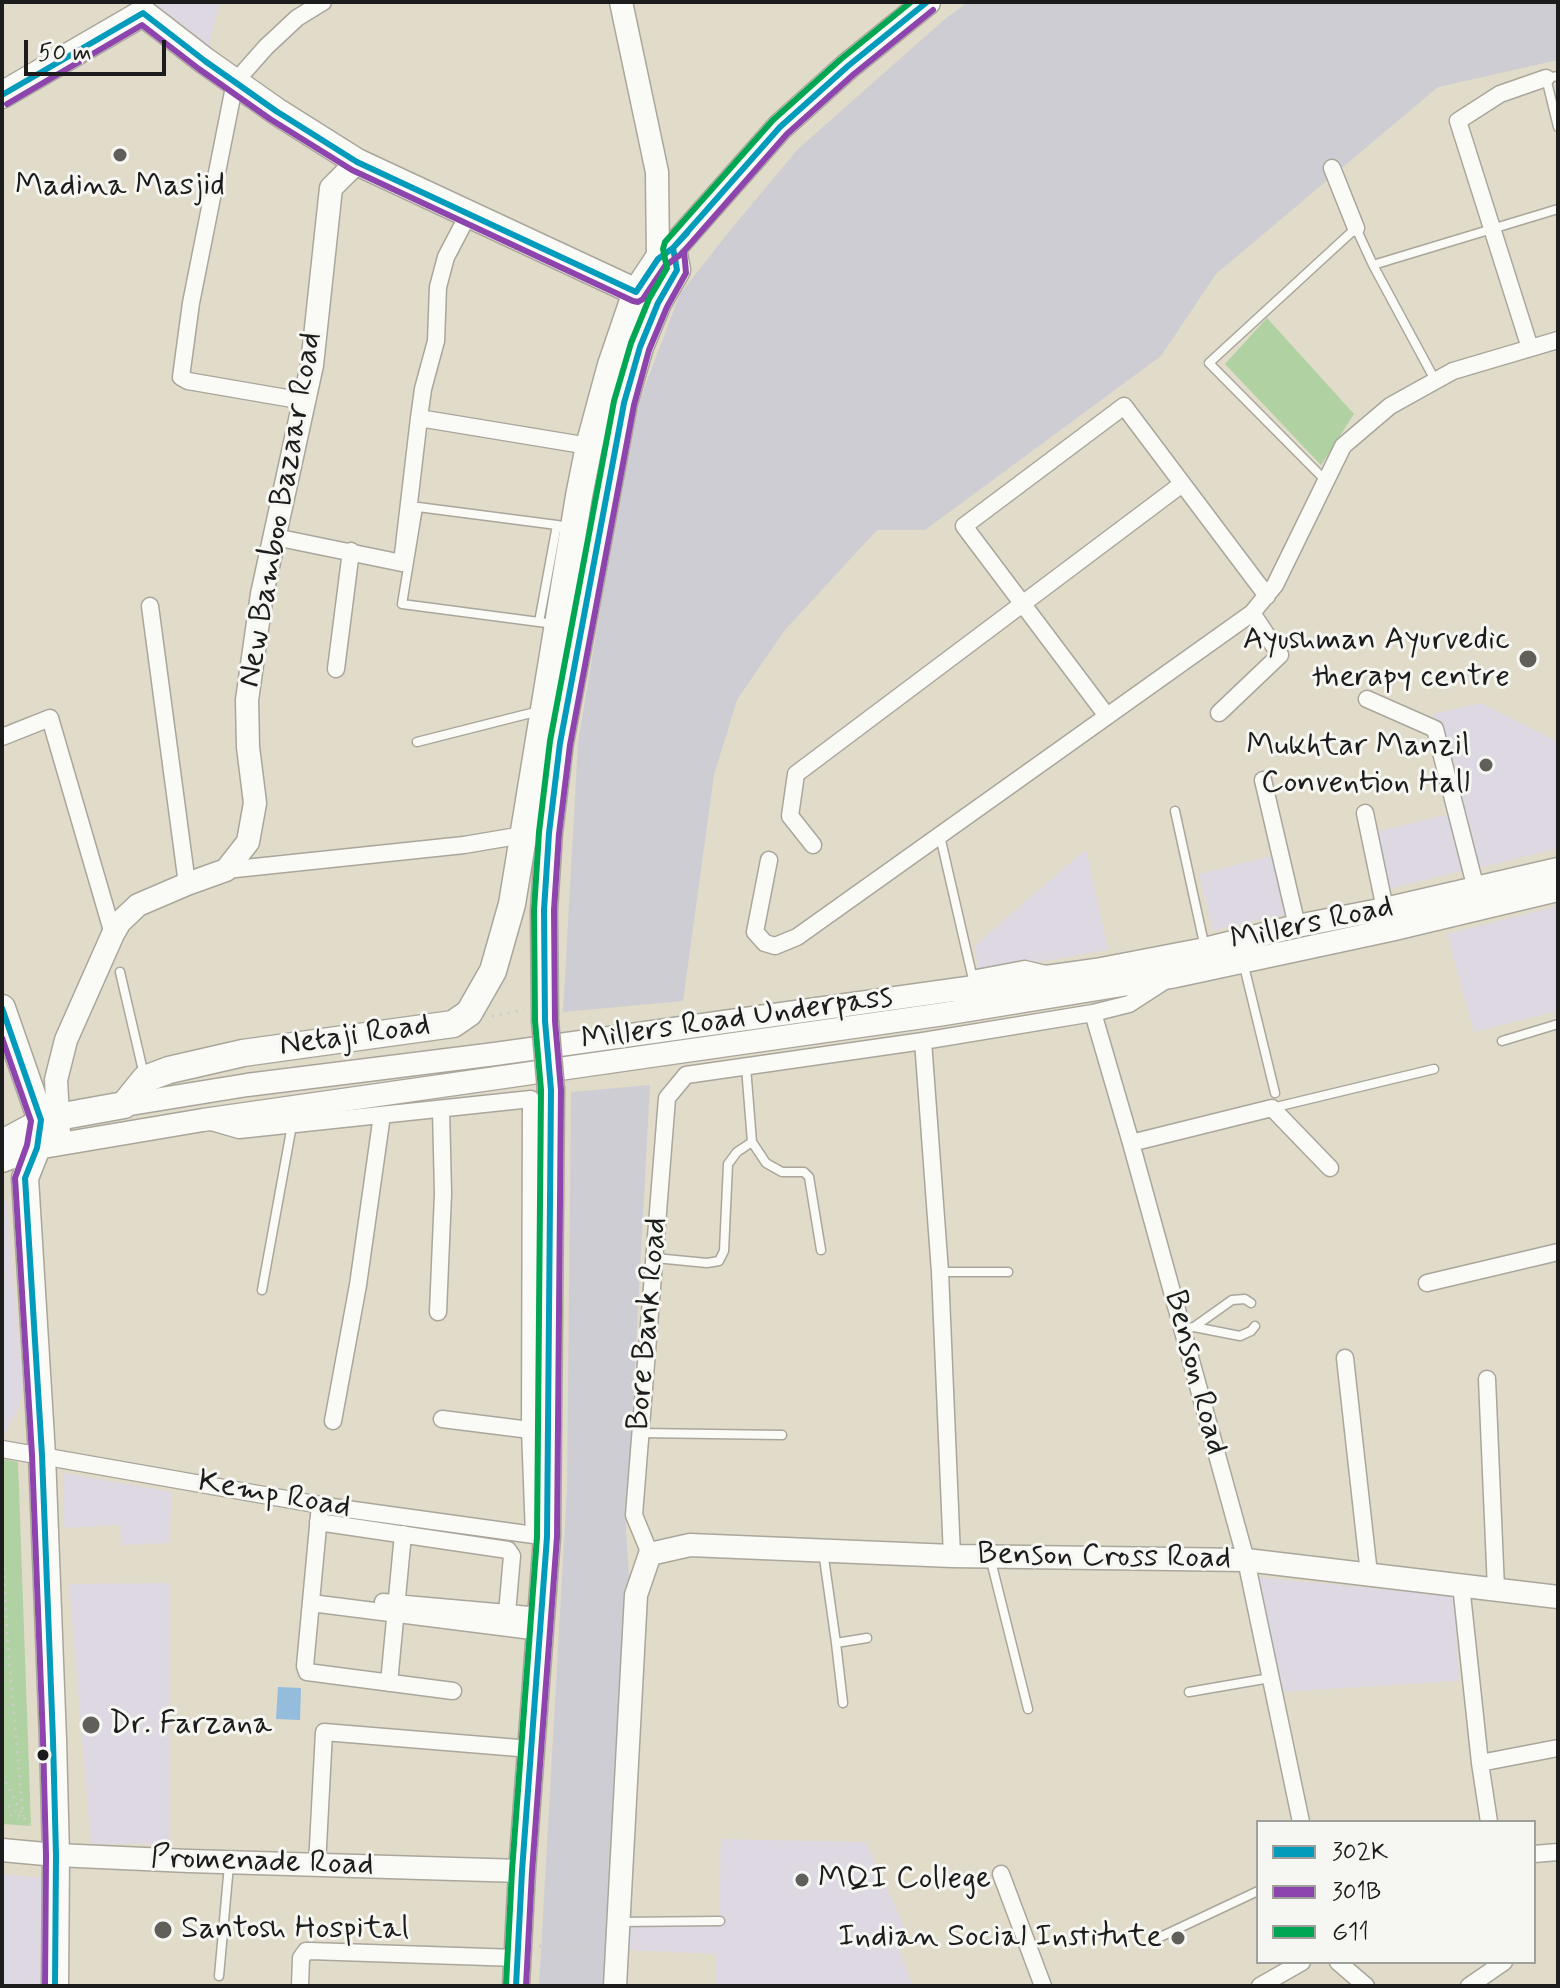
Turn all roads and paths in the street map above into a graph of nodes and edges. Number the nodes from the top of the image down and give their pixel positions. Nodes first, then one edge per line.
1 (323, 2) edge
2 (621, 2) edge
3 (927, 2) edge
4 (139, 7) edge
5 (1552, 77) edge
6 (235, 82) junction
7 (2, 95) edge
8 (1558, 127) edge
9 (357, 162) junction
10 (1332, 168) dead end
11 (1558, 209) edge
12 (468, 215) junction
13 (1356, 228) junction
14 (1492, 229) junction
15 (666, 256) junction
16 (1373, 265) junction
17 (647, 297) junction
18 (1558, 340) edge
19 (1530, 348) junction
20 (1436, 381) junction
21 (304, 401) junction
22 (419, 418) junction
23 (589, 446) junction
24 (1326, 481) junction
25 (1182, 484) junction
26 (565, 526) junction
27 (275, 537) junction
28 (351, 551) junction
29 (1267, 596) junction
30 (1022, 604) junction
31 (150, 606) dead end
32 (1252, 613) junction
33 (548, 623) junction
34 (336, 669) dead end
35 (1367, 699) dead end
36 (544, 709) junction
37 (1219, 713) dead end
38 (1107, 716) junction
39 (2, 737) edge
40 (417, 742) dead end
41 (1263, 780) dead end
42 (1175, 811) dead end
43 (1365, 813) dead end
44 (523, 835) junction
45 (940, 835) junction
46 (813, 845) dead end
47 (769, 860) dead end
48 (1558, 869) edge
49 (226, 870) junction
50 (187, 884) junction
51 (1476, 889) junction
52 (1558, 890) edge
53 (1385, 909) junction
54 (1297, 926) junction
55 (113, 934) junction
56 (1205, 949) junction
57 (1242, 961) junction
58 (120, 972) dead end
59 (1065, 973) junction
60 (1171, 977) junction
61 (1124, 984) joint
62 (2, 1008) edge
63 (545, 1012) junction
64 (1093, 1013) junction
65 (453, 1024) junction
66 (1558, 1024) edge
67 (923, 1041) junction
68 (1502, 1041) dead end
69 (746, 1067) junction
70 (1434, 1069) dead end
71 (145, 1079) junction
72 (1273, 1101) junction
73 (124, 1105) junction
74 (441, 1109) junction
75 (382, 1115) junction
76 (56, 1117) junction
77 (203, 1120) junction
78 (292, 1125) junction
79 (2, 1141) edge
80 (752, 1142) junction
81 (1131, 1143) junction
82 (49, 1146) junction
83 (2, 1161) edge
84 (1330, 1168) dead end
85 (821, 1250) dead end
86 (1558, 1252) edge
87 (655, 1258) junction
88 (940, 1272) junction
89 (1008, 1272) dead end
90 (1427, 1283) dead end
91 (262, 1290) dead end
92 (1251, 1303) dead end
93 (438, 1312) dead end
94 (1255, 1326) dead end
95 (1188, 1328) junction
96 (1345, 1358) dead end
97 (1487, 1379) dead end
98 (442, 1419) dead end
99 (333, 1421) dead end
100 (530, 1430) junction
101 (640, 1433) junction
102 (782, 1435) dead end
103 (2, 1449) edge
104 (42, 1455) junction
105 (319, 1514) junction
106 (403, 1534) junction
107 (2, 1536) edge
108 (540, 1536) junction
109 (822, 1551) junction
110 (650, 1554) junction
111 (952, 1556) junction
112 (989, 1557) junction
113 (1246, 1560) junction
114 (1369, 1574) junction
115 (1461, 1585) junction
116 (1496, 1589) junction
117 (1558, 1597) edge
118 (311, 1600) junction
119 (397, 1609) junction
120 (507, 1613) junction
121 (540, 1624) junction
122 (867, 1638) dead end
123 (836, 1643) junction
124 (2, 1645) edge
125 (8, 1646) junction
126 (1270, 1678) junction
127 (389, 1683) junction
128 (453, 1691) dead end
129 (1189, 1692) dead end
130 (843, 1703) dead end
131 (1028, 1709) dead end
132 (1558, 1748) edge
133 (531, 1749) junction
134 (1480, 1763) junction
135 (2, 1775) edge
136 (2, 1801) edge
137 (2, 1815) edge
138 (23, 1816) junction
139 (1301, 1820) edge
140 (1489, 1820) edge
141 (31, 1826) dead end
142 (2, 1850) edge
143 (1558, 1852) edge
144 (1536, 1854) edge
145 (56, 1855) junction
146 (230, 1862) junction
147 (317, 1865) junction
148 (522, 1871) junction
149 (1001, 1874) dead end
150 (1256, 1892) edge
151 (720, 1921) dead end
152 (618, 1922) junction
153 (1156, 1939) dead end
154 (596, 1949) dead end
155 (525, 1952) junction
156 (1298, 1964) edge
157 (1340, 1964) edge
158 (1501, 1964) edge
159 (219, 1976) dead end
160 (55, 1986) edge
161 (300, 1986) edge
162 (516, 1986) edge
163 (615, 1986) edge
164 (1043, 1986) edge
165 (1260, 1986) edge
166 (1366, 1986) edge
167 (1469, 1986) edge

1 - 6 street
2 - 15 street
3 - 15 main road, Netaji Road
4 - 6 main road
4 - 7 main road
5 - 8 lane
5 - 14 street
6 - 9 main road
6 - 21 street
9 - 12 main road
9 - 21 street, New Bamboo Bazaar Road
10 - 13 street
11 - 14 lane
12 - 17 main road
12 - 22 street
13 - 16 lane
13 - 24 lane
14 - 16 lane
14 - 19 street
15 - 17 main road, Netaji Road
16 - 20 lane
17 - 23 main road, Netaji Road
17 - 63 main road, Netaji Road
18 - 19 street
19 - 20 street
20 - 24 street
21 - 27 street, New Bamboo Bazaar Road
22 - 23 street
22 - 28 street
23 - 26 main road, Netaji Road
24 - 29 street
25 - 29 street
25 - 30 street
25 - 30 street
26 - 33 main road, Netaji Road
26 - 33 lane
27 - 28 street
27 - 49 street, New Bamboo Bazaar Road
28 - 34 street
29 - 32 street
30 - 38 street
30 - 46 street
31 - 50 street
32 - 37 street
32 - 38 street
33 - 36 main road, Netaji Road
35 - 51 street
36 - 40 lane
36 - 44 main road, Netaji Road
38 - 45 street
39 - 55 street
41 - 54 street
42 - 56 lane
43 - 53 street
44 - 49 street
44 - 65 main road, Netaji Road
45 - 47 street
45 - 59 lane
48 - 51 street, Millers Road
49 - 50 street
50 - 55 street
51 - 53 street, Millers Road
52 - 57 street, Millers Road
53 - 54 street, Millers Road
54 - 56 street, Millers Road
55 - 76 street
56 - 59 street, Millers Road
57 - 60 street, Millers Road
57 - 72 lane
58 - 71 lane
59 - 73 street, Millers Road Underpass
60 - 61 street, Millers Road
60 - 64 street
61 - 77 street, Millers Road Underpass
62 - 76 main road
63 - 65 path
63 - 108 main road, Netaji Road, bridge
64 - 67 street, Bore Bank Road
64 - 81 street, Benson Road
65 - 71 main road, Netaji Road
66 - 68 lane
67 - 69 street, Bore Bank Road
67 - 88 street
69 - 80 lane
69 - 87 street, Bore Bank Road
70 - 72 lane
71 - 73 main road
72 - 81 street
72 - 84 street
73 - 76 main road
74 - 75 street
74 - 93 street
74 - 100 street
75 - 78 street
75 - 99 street
76 - 79 street
76 - 82 main road
77 - 78 street
77 - 82 street
78 - 91 lane
80 - 85 lane
80 - 87 lane
81 - 95 street, Benson Road
82 - 83 street
82 - 104 main road
86 - 90 street
87 - 101 street, Bore Bank Road
88 - 89 lane
88 - 111 street
92 - 95 lane
94 - 95 lane
95 - 113 street, Benson Road
96 - 114 street
97 - 116 street
98 - 100 street
100 - 108 street
101 - 102 lane
101 - 110 street, Bore Bank Road
103 - 104 street, Kemp Road
104 - 105 street, Kemp Road
104 - 145 main road
105 - 106 street
105 - 108 street, Kemp Road
105 - 118 street
106 - 119 street
106 - 120 street
107 - 125 path
108 - 121 main road, Netaji Road
109 - 110 street, Benson Cross Road
109 - 111 street, Benson Cross Road
109 - 123 lane
110 - 152 street
111 - 112 street, Benson Cross Road
112 - 113 street, Benson Cross Road
112 - 131 lane
113 - 114 street, Benson Cross Road
113 - 126 street, Benson Road
114 - 115 street, Benson Cross Road
115 - 116 street, Benson Cross Road
115 - 134 street
116 - 117 street, Benson Cross Road
118 - 119 street
118 - 127 street
119 - 120 street
119 - 121 street
119 - 127 street
120 - 121 street
121 - 133 main road, Netaji Road
122 - 123 lane
123 - 130 lane
124 - 125 path
125 - 138 path
126 - 129 lane
126 - 139 street, Benson Road
127 - 128 street
132 - 134 street
133 - 147 street
133 - 148 main road, Netaji Road
134 - 140 street
135 - 138 path
136 - 138 path
137 - 138 path
138 - 141 path
142 - 145 street, Promenade Road
143 - 144 street
145 - 146 street, Promenade Road
145 - 160 main road
146 - 147 street, Promenade Road
146 - 159 lane
147 - 148 street, Promenade Road
148 - 155 main road, Netaji Road
149 - 164 street
150 - 153 lane
151 - 152 lane
152 - 163 street
154 - 155 path
155 - 161 street
155 - 162 main road, Netaji Road
156 - 165 street
157 - 166 street
158 - 167 street

